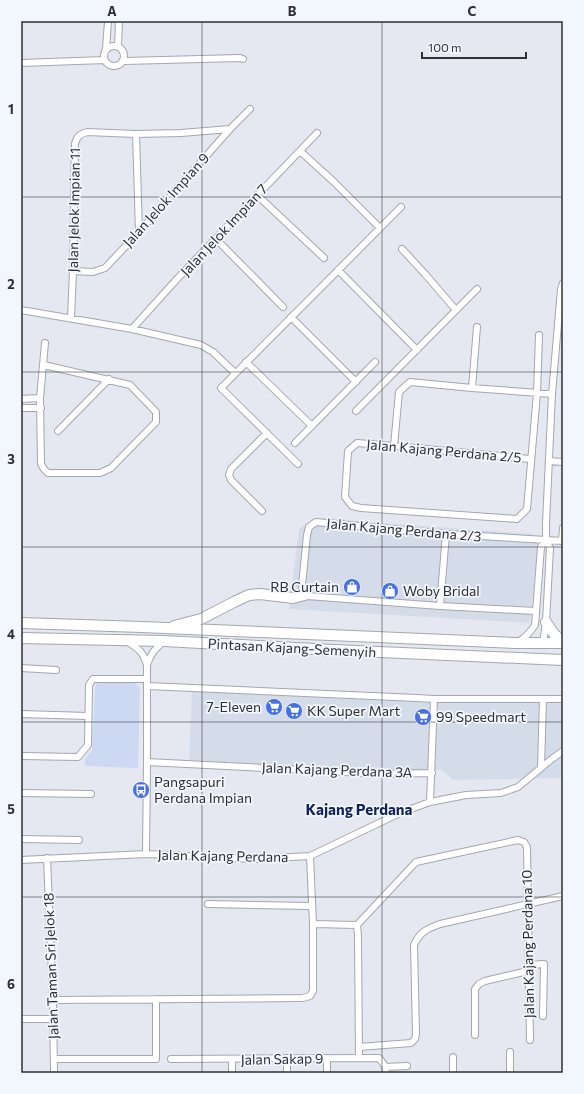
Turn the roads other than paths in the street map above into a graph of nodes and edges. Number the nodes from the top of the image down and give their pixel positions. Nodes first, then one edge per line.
1 (108, 21) edge
2 (119, 21) edge
3 (118, 46) junction
4 (106, 49) junction
5 (243, 59) dead end
6 (105, 60) junction
7 (124, 60) junction
8 (21, 63) edge
9 (250, 109) dead end
10 (230, 129) junction
11 (317, 133) dead end
12 (136, 134) junction
13 (300, 151) junction
14 (257, 194) junction
15 (401, 207) dead end
16 (380, 228) junction
17 (139, 232) junction
18 (216, 239) junction
19 (402, 249) dead end
20 (324, 258) dead end
21 (338, 270) junction
22 (73, 271) junction
23 (563, 283) edge
24 (477, 289) dead end
25 (283, 307) dead end
26 (21, 310) edge
27 (456, 310) junction
28 (291, 317) junction
29 (71, 318) junction
30 (477, 327) dead end
31 (132, 329) junction
32 (539, 335) dead end
33 (45, 343) dead end
34 (417, 350) junction
35 (246, 362) junction
36 (375, 362) dead end
37 (44, 365) junction
38 (235, 373) junction
39 (108, 380) junction
40 (356, 382) junction
41 (472, 388) junction
42 (537, 393) junction
43 (552, 394) junction
44 (40, 398) junction
45 (21, 399) edge
46 (21, 408) edge
47 (41, 408) junction
48 (356, 412) dead end
49 (312, 426) junction
50 (58, 431) dead end
51 (267, 434) junction
52 (294, 443) dead end
53 (394, 446) junction
54 (530, 460) junction
55 (549, 461) junction
56 (563, 462) edge
57 (298, 464) dead end
58 (262, 511) dead end
59 (563, 528) edge
60 (446, 534) junction
61 (546, 540) junction
62 (562, 541) edge
63 (305, 594) junction
64 (440, 606) junction
65 (536, 611) junction
66 (24, 622) edge
67 (546, 622) junction
68 (166, 628) junction
69 (21, 638) edge
70 (125, 641) junction
71 (164, 641) junction
72 (516, 643) junction
73 (563, 643) edge
74 (543, 644) junction
75 (563, 660) edge
76 (147, 665) junction
77 (21, 668) edge
78 (56, 670) dead end
79 (147, 682) junction
80 (434, 699) junction
81 (543, 699) junction
82 (563, 699) edge
83 (21, 714) edge
84 (88, 716) junction
85 (562, 751) edge
86 (21, 756) edge
87 (147, 762) junction
88 (541, 768) junction
89 (432, 774) junction
90 (21, 793) edge
91 (91, 794) dead end
92 (430, 802) junction
93 (21, 840) edge
94 (79, 840) dead end
95 (146, 854) junction
96 (310, 856) junction
97 (47, 858) junction
98 (21, 860) edge
99 (563, 896) edge
100 (208, 904) dead end
101 (528, 904) junction
102 (312, 906) junction
103 (313, 924) junction
104 (357, 925) junction
105 (528, 964) junction
106 (528, 971) junction
107 (156, 999) junction
108 (53, 1000) junction
109 (543, 1016) dead end
110 (21, 1019) edge
111 (53, 1019) junction
112 (475, 1034) dead end
113 (530, 1040) dead end
114 (359, 1047) junction
115 (510, 1052) dead end
116 (453, 1057) dead end
117 (287, 1058) junction
118 (327, 1058) junction
119 (359, 1058) junction
120 (54, 1059) junction
121 (171, 1059) dead end
122 (232, 1059) junction
123 (407, 1066) dead end
124 (386, 1070) edge
125 (54, 1073) edge
126 (232, 1073) edge
127 (287, 1073) edge
128 (327, 1073) edge
129 (453, 1073) edge
130 (510, 1073) edge

1 - 4 street
2 - 3 street
3 - 4 street
3 - 7 street
4 - 6 street
5 - 7 street
6 - 7 street
6 - 8 street
9 - 10 street, Jalan Jelok Impian 9
10 - 12 street, Jalan Jelok Impian 11
10 - 17 street, Jalan Jelok Impian 9
11 - 13 street, Jalan Jelok Impian 7
12 - 17 street
12 - 22 street, Jalan Jelok Impian 11
13 - 14 street, Jalan Jelok Impian 7
13 - 16 street
14 - 18 street, Jalan Jelok Impian 7
14 - 20 street
15 - 16 street
16 - 21 street
17 - 22 street, Jalan Jelok Impian 9
18 - 25 street
18 - 31 street, Jalan Jelok Impian 7
19 - 27 street
21 - 28 street
21 - 34 street
22 - 29 street, Jalan Jelok Impian 11
23 - 43 street
24 - 27 street
26 - 29 street
27 - 34 street
28 - 35 street
28 - 40 street
29 - 31 street
30 - 41 street
31 - 38 street
32 - 42 street
33 - 37 street
34 - 48 street
35 - 38 street
35 - 49 street
36 - 40 street
37 - 39 street
37 - 44 street
38 - 51 street
39 - 47 street
39 - 50 street
40 - 49 street
41 - 42 street
41 - 53 street
42 - 43 street
42 - 54 street
43 - 55 street
44 - 45 street
44 - 47 street
46 - 47 street
49 - 52 street
51 - 57 street
51 - 58 street
53 - 54 street, Jalan Kajang Perdana 2/5
53 - 54 street, Jalan Kajang Perdana 2/5
55 - 56 street
55 - 61 street
59 - 62 street
60 - 61 street, Jalan Kajang Perdana 2/3
60 - 63 street, Jalan Kajang Perdana 2/3
60 - 64 street
61 - 62 street, Jalan Kajang Perdana 2/3
61 - 65 street
61 - 67 street
63 - 64 street
63 - 68 highway
64 - 65 street
65 - 72 street
66 - 68 highway, Pintasan Kajang-Semenyih
67 - 73 highway
67 - 74 street
68 - 72 highway, Pintasan Kajang-Semenyih
69 - 70 highway, Pintasan Kajang-Semenyih
70 - 71 highway, Pintasan Kajang-Semenyih
70 - 76 street
71 - 75 highway, Pintasan Kajang-Semenyih
71 - 76 street
72 - 74 highway, Pintasan Kajang-Semenyih
73 - 74 highway, Pintasan Kajang-Semenyih
76 - 79 street
77 - 78 street
79 - 80 street
79 - 84 street
79 - 87 street
80 - 81 street
80 - 89 street
81 - 82 street
81 - 88 street
83 - 84 street
84 - 86 street
85 - 88 street, Jalan Kajang Perdana
87 - 89 street, Jalan Kajang Perdana 3A
87 - 95 street
88 - 92 street, Jalan Kajang Perdana
89 - 92 street
90 - 91 street
92 - 96 street, Jalan Kajang Perdana
93 - 94 street
95 - 96 street, Jalan Kajang Perdana
95 - 97 street, Jalan Kajang Perdana
96 - 102 street
97 - 98 street, Jalan Kajang Perdana
97 - 108 street, Jalan Taman Sri Jelok 18
99 - 101 street
100 - 102 street
101 - 104 street, Jalan Kajang Perdana 10
101 - 105 street, Jalan Kajang Perdana 10
101 - 114 street
102 - 103 street
103 - 104 street
103 - 107 street
104 - 114 street
105 - 106 street, Jalan Kajang Perdana 10
105 - 109 street
106 - 112 street
106 - 113 street, Jalan Kajang Perdana 10
107 - 108 street
107 - 120 street
108 - 111 street, Jalan Taman Sri Jelok 18
110 - 111 street
111 - 120 street, Jalan Taman Sri Jelok 18
114 - 119 street
115 - 130 street
116 - 129 street
117 - 118 street, Jalan Sakap 9
117 - 122 street, Jalan Sakap 9
117 - 127 street
118 - 119 street, Jalan Sakap 9
118 - 128 street
119 - 124 street, Jalan Sakap 9
120 - 125 street, Jalan Taman Sri Jelok 18
121 - 122 street, Jalan Sakap 9
122 - 126 street
123 - 124 street

